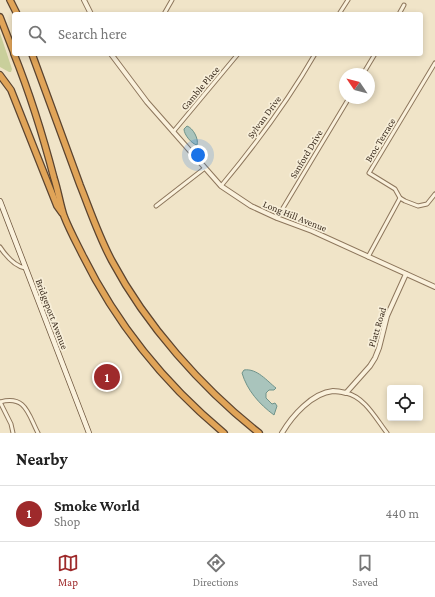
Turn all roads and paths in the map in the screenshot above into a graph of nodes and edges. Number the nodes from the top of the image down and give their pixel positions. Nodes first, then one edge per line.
1 (10, 0) edge
2 (84, 0) edge
3 (172, 0) edge
4 (348, 0) edge
5 (404, 5) dead end
6 (16, 12) edge
7 (89, 12) edge
8 (165, 12) edge
9 (340, 12) edge
10 (400, 12) edge
11 (0, 16) edge
12 (12, 49) edge
13 (15, 56) edge
14 (33, 56) edge
15 (112, 56) edge
16 (236, 56) edge
17 (314, 56) edge
18 (374, 56) edge
19 (435, 63) edge
20 (367, 68) edge
21 (0, 75) edge
22 (345, 104) edge
23 (173, 132) junction
24 (205, 168) junction
25 (221, 186) junction
26 (435, 194) edge
27 (400, 198) junction
28 (0, 200) edge
29 (156, 206) dead end
30 (64, 215) junction
31 (277, 218) junction
32 (0, 247) edge
33 (368, 257) junction
34 (25, 268) junction
35 (406, 274) junction
36 (435, 287) edge
37 (346, 393) junction
38 (0, 402) edge
39 (283, 431) edge
40 (13, 433) edge
41 (38, 433) edge
42 (89, 433) edge
43 (224, 433) edge
44 (259, 433) edge
45 (387, 433) edge

1 - 6 highway
2 - 7 street
3 - 8 street
4 - 9 street
5 - 10 street
11 - 12 highway
13 - 30 highway
14 - 44 highway
15 - 23 street, Long Hill Avenue
16 - 23 street, Gamble Place
17 - 25 street, Sylvan Drive
18 - 20 street
19 - 27 street, Broc Terrace
21 - 30 highway
22 - 31 street, Sanford Drive
23 - 24 street, Long Hill Avenue
24 - 25 street, Long Hill Avenue
24 - 29 street
25 - 31 street, Long Hill Avenue
26 - 27 street
27 - 33 street
28 - 34 main road, Bridgeport Avenue
30 - 43 highway
31 - 33 street, Long Hill Avenue
32 - 34 street
33 - 35 street, Long Hill Avenue
34 - 42 main road, Bridgeport Avenue
35 - 36 street, Long Hill Avenue
35 - 37 street, Platt Road
37 - 39 street
37 - 45 street
38 - 40 street
38 - 41 street

